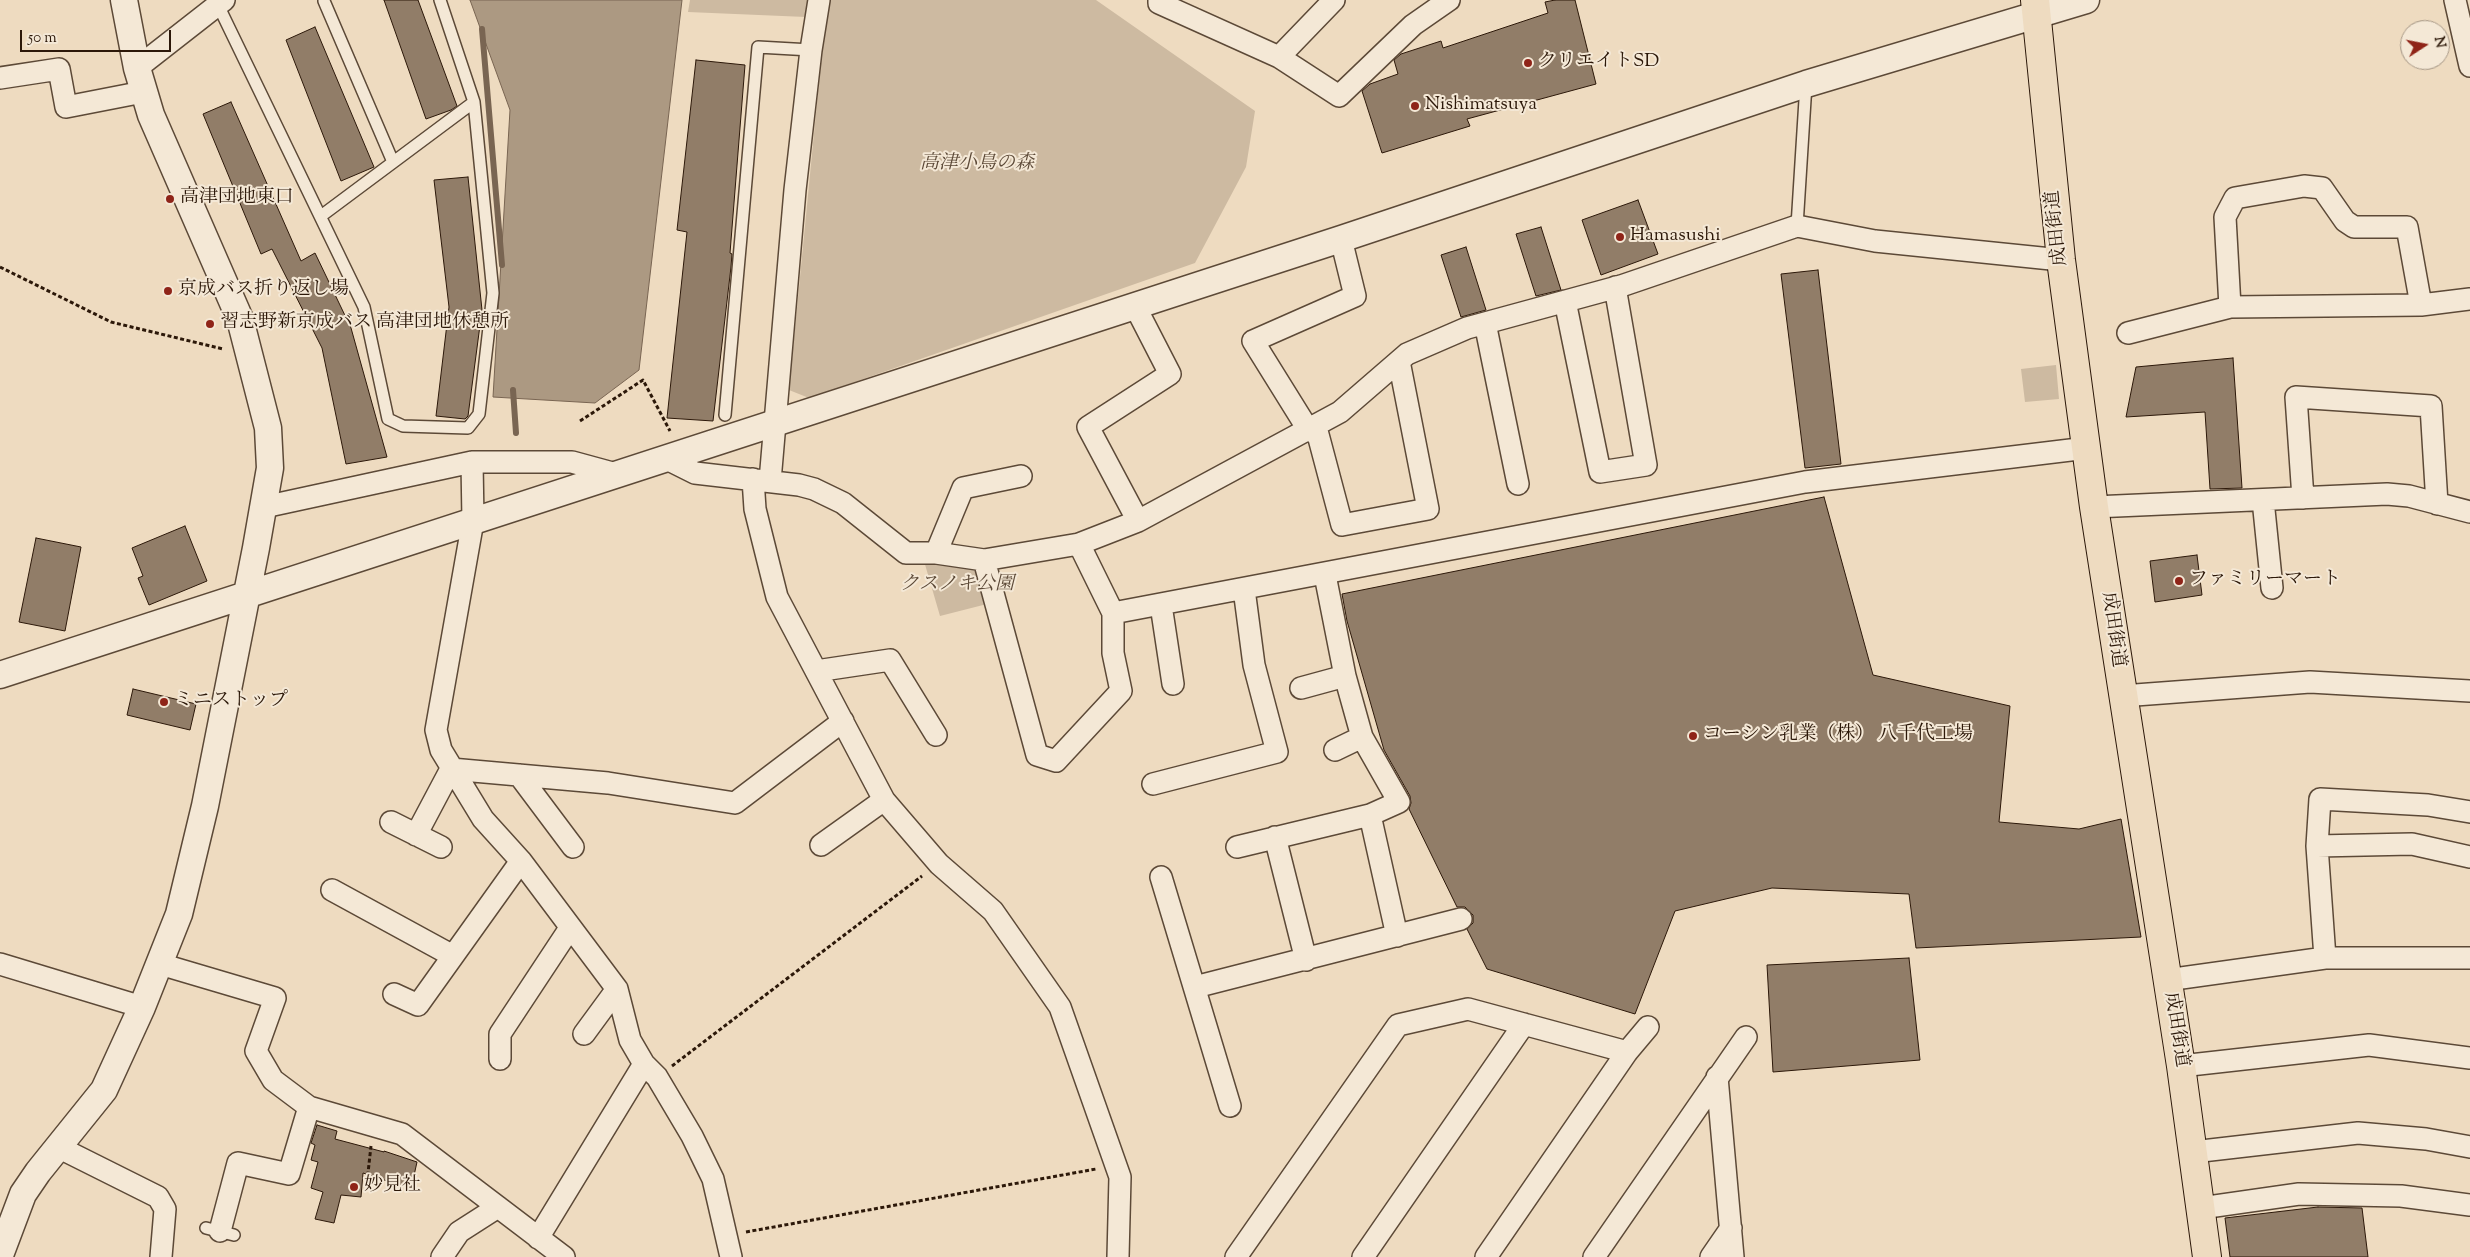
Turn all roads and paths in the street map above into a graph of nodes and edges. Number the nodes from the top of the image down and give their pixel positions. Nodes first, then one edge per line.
1 (124, 0) edge
2 (440, 0) edge
3 (819, 0) edge
4 (1159, 0) edge
5 (1334, 0) edge
6 (1449, 0) edge
7 (2086, 0) edge
8 (2455, 0) edge
9 (324, 1) edge
10 (221, 2) edge
11 (2036, 7) edge
12 (811, 50) junction
13 (1279, 57) junction
14 (2470, 66) edge
15 (0, 78) edge
16 (140, 80) junction
17 (1806, 84) junction
18 (474, 102) junction
19 (393, 162) junction
20 (321, 216) junction
21 (1797, 226) junction
22 (1341, 239) junction
23 (2061, 260) junction
24 (0, 268) edge
25 (1615, 287) junction
26 (2470, 299) edge
27 (1565, 301) junction
28 (2421, 305) junction
29 (1136, 306) junction
30 (2230, 307) junction
31 (1485, 323) junction
32 (2128, 333) dead end
33 (251, 355) junction
34 (1399, 361) junction
35 (725, 415) dead end
36 (580, 421) dead end
37 (773, 423) junction
38 (1313, 429) junction
39 (677, 431) dead end
40 (2087, 448) junction
41 (665, 458) junction
42 (472, 462) junction
43 (616, 474) junction
44 (1021, 476) dead end
45 (761, 480) junction
46 (1518, 484) dead end
47 (2304, 498) junction
48 (2263, 500) junction
49 (2437, 504) junction
50 (264, 507) junction
51 (2094, 507) junction
52 (2470, 512) edge
53 (473, 521) junction
54 (1138, 521) junction
55 (1079, 544) junction
56 (936, 553) junction
57 (984, 560) junction
58 (1325, 575) junction
59 (2272, 588) dead end
60 (1244, 589) junction
61 (246, 595) junction
62 (1161, 605) junction
63 (1113, 613) junction
64 (816, 672) junction
65 (0, 675) edge
66 (1345, 676) junction
67 (1173, 684) dead end
68 (1301, 688) dead end
69 (2470, 691) edge
70 (2122, 696) junction
71 (843, 720) junction
72 (936, 735) dead end
73 (1362, 737) junction
74 (1335, 750) dead end
75 (451, 768) junction
76 (519, 775) junction
77 (1154, 784) dead end
78 (884, 800) junction
79 (2470, 812) edge
80 (1370, 815) junction
81 (391, 822) dead end
82 (416, 835) junction
83 (1275, 837) junction
84 (821, 845) dead end
85 (2317, 846) junction
86 (440, 847) dead end
87 (573, 847) dead end
88 (1237, 847) dead end
89 (2470, 857) edge
90 (521, 862) junction
91 (939, 864) junction
92 (1161, 877) dead end
93 (332, 890) dead end
94 (1460, 919) dead end
95 (570, 928) junction
96 (1397, 936) junction
97 (454, 956) junction
98 (2325, 958) junction
99 (2470, 958) edge
100 (1306, 960) junction
101 (0, 964) edge
102 (160, 964) junction
103 (2167, 980) junction
104 (1195, 987) junction
105 (617, 989) junction
106 (394, 994) dead end
107 (142, 1008) junction
108 (1524, 1024) junction
109 (1648, 1027) dead end
110 (584, 1034) dead end
111 (1746, 1037) dead end
112 (1627, 1052) junction
113 (2470, 1058) edge
114 (500, 1060) dead end
115 (2180, 1066) junction
116 (650, 1071) junction
117 (1717, 1077) junction
118 (1230, 1106) dead end
119 (309, 1108) junction
120 (374, 1126) junction
121 (58, 1146) junction
122 (2470, 1146) edge
123 (2193, 1152) junction
124 (1117, 1166) junction
125 (367, 1182) dead end
126 (2470, 1205) edge
127 (498, 1207) junction
128 (2201, 1208) junction
129 (1731, 1228) junction
130 (220, 1231) dead end
131 (724, 1236) junction
132 (538, 1238) junction
133 (0, 1255) edge
134 (161, 1257) edge
135 (442, 1257) edge
136 (564, 1257) edge
137 (730, 1257) edge
138 (1118, 1257) edge
139 (1236, 1257) edge
140 (1363, 1257) edge
141 (1486, 1257) edge
142 (1594, 1257) edge
143 (1710, 1257) edge
144 (1733, 1257) edge
145 (2207, 1257) edge

1 - 16 street
2 - 18 lane
3 - 12 street
4 - 13 street
5 - 13 street
6 - 13 street
7 - 11 street
8 - 14 street
9 - 19 lane
10 - 16 street
10 - 20 lane
11 - 17 street
11 - 23 highway, 成田街道
12 - 35 lane
12 - 37 street
15 - 16 street
16 - 33 street
17 - 21 lane
17 - 22 street
18 - 19 lane
18 - 20 lane
19 - 20 lane
21 - 23 street
21 - 25 street
22 - 29 street
22 - 38 street
23 - 40 highway, 成田街道
24 - 33 path
25 - 27 street
25 - 27 street
26 - 28 street
27 - 31 street
28 - 30 street
28 - 30 street
29 - 37 street
29 - 54 street
30 - 32 street
31 - 34 street
31 - 46 street
33 - 50 street
34 - 38 street
34 - 38 street
36 - 39 path
37 - 41 street
37 - 45 street
38 - 54 street
40 - 51 highway, 成田街道
40 - 58 street
41 - 43 street
41 - 45 street
42 - 43 street
42 - 50 street
42 - 53 street
43 - 53 street
44 - 56 street
45 - 56 street
45 - 64 street
47 - 48 street
47 - 49 street
47 - 49 street
48 - 51 street
48 - 59 street
49 - 52 street
50 - 61 street
51 - 70 highway, 成田街道
53 - 61 street
53 - 75 street
54 - 55 street
55 - 57 street
55 - 63 street
56 - 57 street
57 - 63 street
58 - 60 street
58 - 66 street
60 - 62 street
60 - 77 street
61 - 65 street
61 - 102 street
62 - 63 street
62 - 67 street
64 - 71 street
64 - 72 street
66 - 68 street
66 - 73 street
69 - 70 street
70 - 103 highway, 成田街道
71 - 76 street
71 - 78 street
73 - 74 street
73 - 80 street
75 - 76 street
75 - 82 street
75 - 90 street
76 - 87 street
78 - 84 street
78 - 91 street
79 - 85 street
80 - 83 street
80 - 96 street
81 - 82 street
82 - 86 street
83 - 88 street
83 - 100 street
85 - 89 street
85 - 98 street
90 - 95 street
90 - 97 street
91 - 116 path
91 - 124 street
92 - 104 street
93 - 97 street
94 - 96 street
95 - 105 street
95 - 114 street
96 - 100 street
97 - 106 street
98 - 99 street
98 - 103 street
100 - 104 street
101 - 107 street
102 - 107 street
102 - 119 street
103 - 115 highway, 成田街道
104 - 118 street
105 - 110 street
105 - 116 street
107 - 121 street
108 - 112 street
108 - 139 street
108 - 140 street
109 - 112 street
111 - 117 street
112 - 141 street
113 - 115 street
115 - 123 highway, 成田街道
116 - 131 street
116 - 132 street
117 - 129 street
117 - 142 street
119 - 120 street
119 - 130 street
120 - 125 path
120 - 127 street
121 - 133 street
121 - 134 street
122 - 123 street
123 - 128 highway, 成田街道
124 - 131 path
124 - 138 street
126 - 128 street
127 - 132 street
127 - 135 street
128 - 145 highway, 成田街道
129 - 143 street
129 - 144 street
131 - 137 street
132 - 136 street

